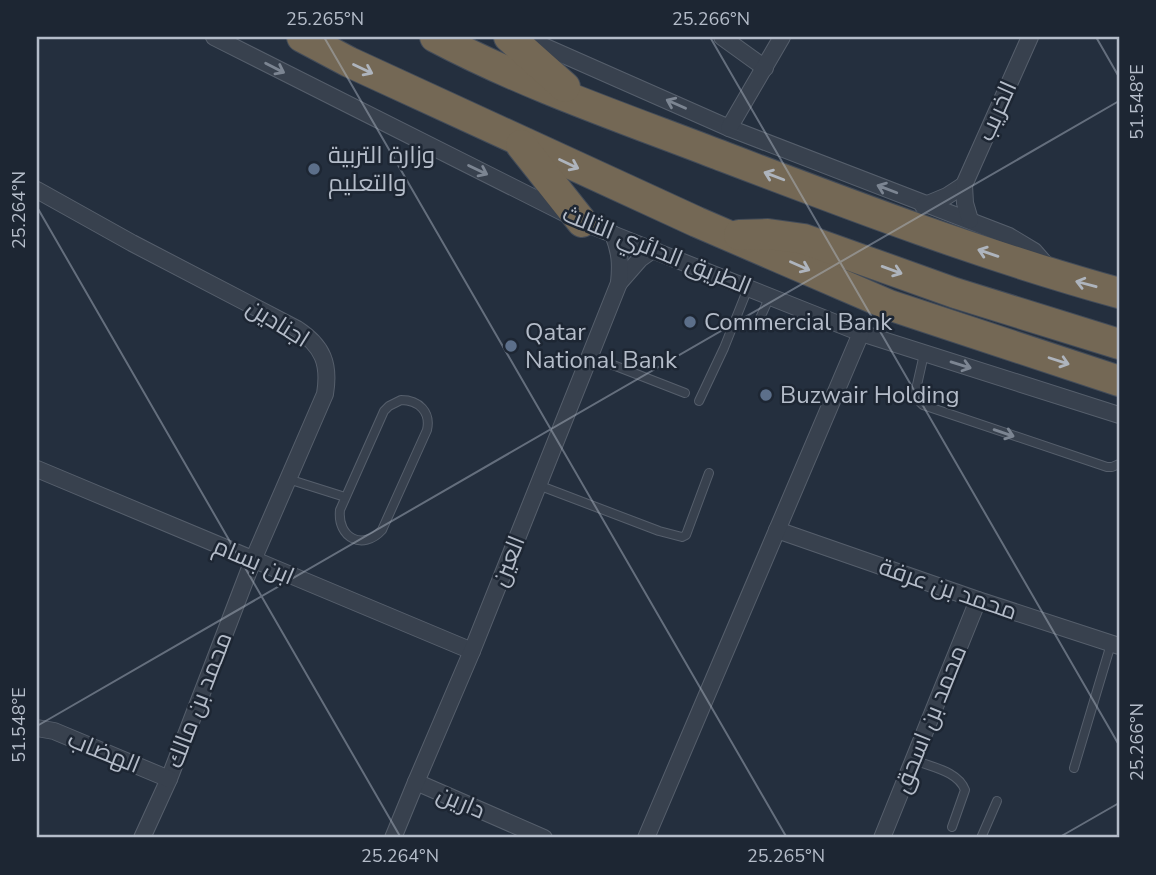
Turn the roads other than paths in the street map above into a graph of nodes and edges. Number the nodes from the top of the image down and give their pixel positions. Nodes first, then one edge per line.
1 (214, 37) edge
2 (302, 37) edge
3 (411, 37) edge
4 (435, 37) edge
5 (509, 37) edge
6 (523, 37) edge
7 (722, 37) edge
8 (782, 37) edge
9 (1030, 37) edge
10 (470, 55) junction
11 (765, 68) junction
12 (581, 102) junction
13 (729, 128) junction
14 (516, 139) junction
15 (964, 185) junction
16 (37, 190) edge
17 (927, 204) junction
18 (890, 220) junction
19 (970, 220) junction
20 (582, 222) junction
21 (613, 234) junction
22 (732, 236) junction
23 (654, 249) junction
24 (1053, 275) junction
25 (619, 283) junction
26 (748, 288) junction
27 (1119, 293) edge
28 (770, 296) junction
29 (757, 325) dead end
30 (861, 333) junction
31 (1119, 344) edge
32 (924, 354) junction
33 (590, 356) junction
34 (1119, 380) edge
35 (685, 393) dead end
36 (699, 401) dead end
37 (1119, 415) edge
38 (1119, 464) edge
39 (37, 469) edge
40 (709, 473) dead end
41 (288, 478) junction
42 (538, 485) junction
43 (345, 497) junction
44 (777, 530) junction
45 (253, 560) junction
46 (978, 600) junction
47 (1115, 645) edge
48 (472, 651) junction
49 (37, 728) edge
50 (914, 760) junction
51 (1074, 768) dead end
52 (169, 779) junction
53 (416, 782) junction
54 (997, 802) dead end
55 (952, 827) dead end
56 (142, 838) edge
57 (393, 838) edge
58 (544, 838) edge
59 (646, 838) edge
60 (882, 838) edge
61 (981, 838) edge

1 -> 20 street, الطريق الدائري الثالث
2 -> 14 highway, الطريق الدائري الثالث
3 - 10 highway
4 - 10 highway
5 - 12 highway
13 -> 6 street
7 - 11 street
8 - 11 street
9 - 15 street, الخريب
10 - 12 highway
11 - 13 street
18 -> 12 highway
17 -> 13 street
14 - 20 highway
14 -> 22 highway, الطريق الدائري الثالث
15 - 17 street
15 - 19 street
16 - 41 street, اجنادين
17 - 18 street
17 - 19 street
24 -> 18 highway
19 - 24 street
20 - 21 street, الطريق الدائري الثالث
21 - 23 street, الطريق الدائري الثالث
21 - 25 street, العين
22 -> 31 highway
22 -> 34 highway, الطريق الدائري الثالث
23 - 25 street, العين
23 - 26 street, الطريق الدائري الثالث
27 -> 24 highway
25 - 33 street, العين
26 - 28 street, الطريق الدائري الثالث
26 - 36 lane
28 - 29 lane
28 - 30 street, الطريق الدائري الثالث
30 - 32 street, الطريق الدائري الثالث
30 - 44 street
32 -> 37 street, الطريق الدائري الثالث
32 -> 38 lane
33 - 35 lane
33 - 42 street, العين
39 - 45 street, ابن بسام
40 - 42 lane
41 - 43 lane
41 - 45 street, اجنادين
42 - 48 street, العين
43 - 43 lane
44 - 46 street, محمد بن عرفة
44 - 59 street
45 - 48 street, ابن بسام
45 - 52 street, محمد بن مالك
46 - 47 street, محمد بن عرفة
46 - 50 street, محمد بن اسحق
47 - 51 lane
48 - 53 street, العين
49 - 52 street, الهضاب
50 - 55 lane
50 - 60 street, محمد بن اسحق
52 - 56 street, محمد بن مالك
53 - 57 street, العين
53 - 58 street, دارين
54 - 61 lane

